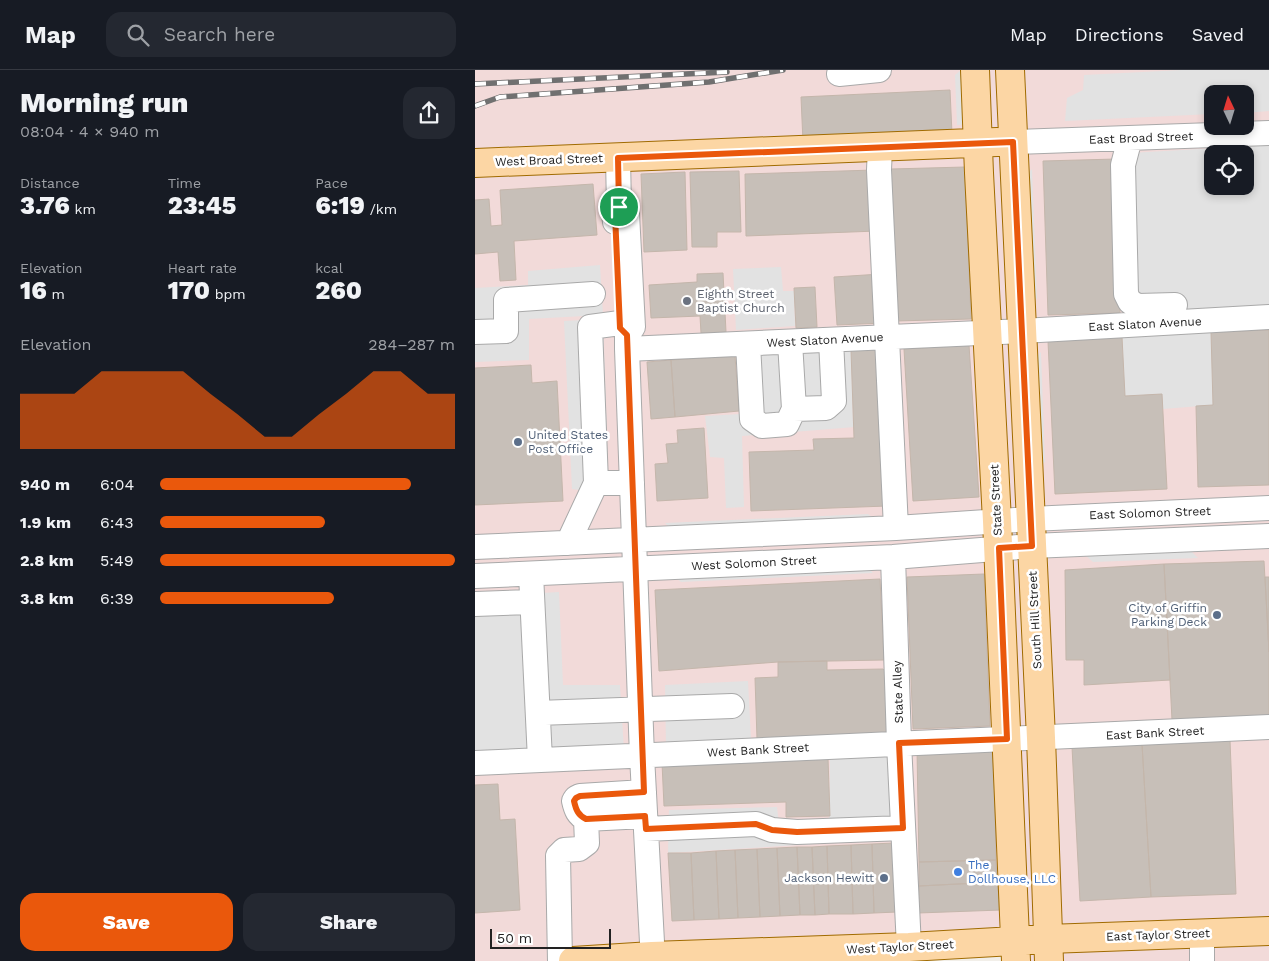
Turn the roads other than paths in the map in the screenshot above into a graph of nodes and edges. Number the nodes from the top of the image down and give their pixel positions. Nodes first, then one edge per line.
1 (879, 70) edge
2 (975, 70) edge
3 (1010, 70) edge
4 (839, 74) dead end
5 (1269, 133) edge
6 (1129, 138) junction
7 (1013, 142) junction
8 (978, 143) junction
9 (880, 147) junction
10 (618, 158) junction
11 (475, 163) edge
12 (593, 294) dead end
13 (1175, 305) dead end
14 (1269, 317) edge
15 (1022, 331) junction
16 (475, 332) edge
17 (988, 332) junction
18 (625, 336) junction
19 (887, 338) junction
20 (831, 340) junction
21 (790, 342) junction
22 (747, 344) junction
23 (794, 410) junction
24 (632, 482) junction
25 (596, 483) junction
26 (1269, 508) edge
27 (1031, 519) junction
28 (997, 521) junction
29 (896, 528) junction
30 (1269, 536) edge
31 (634, 540) junction
32 (568, 543) junction
33 (1032, 546) junction
34 (475, 547) edge
35 (999, 548) junction
36 (893, 557) junction
37 (635, 569) junction
38 (531, 574) junction
39 (475, 576) edge
40 (532, 602) junction
41 (475, 604) edge
42 (732, 706) dead end
43 (641, 709) junction
44 (538, 713) junction
45 (1269, 727) edge
46 (1041, 738) junction
47 (1007, 739) junction
48 (899, 743) junction
49 (642, 756) junction
50 (541, 760) junction
51 (475, 763) edge
52 (644, 792) junction
53 (586, 819) junction
54 (646, 822) junction
55 (903, 828) junction
56 (1269, 931) edge
57 (1201, 934) junction
58 (909, 946) junction
59 (1048, 950) edge
60 (1016, 951) edge
61 (831, 955) edge
62 (766, 957) edge
63 (652, 959) edge
64 (560, 961) edge
65 (573, 961) edge
66 (1202, 961) edge

1 - 4 street
2 - 8 main road, State Street
3 - 7 main road, South Hill Street
5 - 6 street, East Broad Street
6 - 7 street, East Broad Street
6 - 13 street
7 - 8 main road, West Broad Street
7 - 15 main road, South Hill Street
8 - 9 main road, West Broad Street
8 - 17 main road, State Street
9 - 10 main road, West Broad Street
9 - 19 street
10 - 11 main road, West Broad Street
10 - 18 street
12 - 16 street
14 - 15 street, East Slaton Avenue
15 - 17 street, West Slaton Avenue
15 - 27 main road, South Hill Street
17 - 19 street, West Slaton Avenue
17 - 28 main road, State Street
18 - 22 street, West Slaton Avenue
18 - 24 street
18 - 25 street, West Slaton Avenue
19 - 20 street, West Slaton Avenue
19 - 29 street
20 - 21 street, West Slaton Avenue
20 - 23 street
21 - 22 street, West Slaton Avenue
21 - 23 street
22 - 23 street
24 - 25 street
24 - 31 street
25 - 32 street
26 - 27 street, East Solomon Street
27 - 28 street
27 - 33 main road, South Hill Street
28 - 29 street
28 - 35 main road, State Street
29 - 31 street
30 - 33 street
31 - 32 street
31 - 37 street
32 - 34 street
33 - 35 street, West Solomon Street
33 - 46 main road, South Hill Street
35 - 36 street, West Solomon Street
35 - 47 main road, State Street
36 - 37 street, West Solomon Street
36 - 48 street, State Alley
37 - 38 street, West Solomon Street
37 - 43 street
38 - 39 street, West Solomon Street
38 - 40 street
40 - 41 street
40 - 44 street
42 - 43 street
43 - 44 street
43 - 49 street
44 - 50 street
45 - 46 street, East Bank Street
46 - 47 street, West Bank Street
46 - 59 main road, South Hill Street
47 - 48 street, West Bank Street
47 - 60 main road, State Street
48 - 49 street, West Bank Street
48 - 55 street, State Alley
49 - 50 street, West Bank Street
49 - 52 street
50 - 51 street, West Bank Street
52 - 53 street
52 - 54 street
53 - 54 street
53 - 64 street
54 - 55 street
54 - 63 street
55 - 58 street, State Alley
56 - 57 main road, East Taylor Street
57 - 59 main road, East Taylor Street
57 - 66 street
58 - 60 main road, West Taylor Street
58 - 61 main road, West Taylor Street
59 - 60 main road, West Taylor Street
61 - 62 main road, West Taylor Street
62 - 63 main road, West Taylor Street
63 - 65 main road, West Taylor Street

